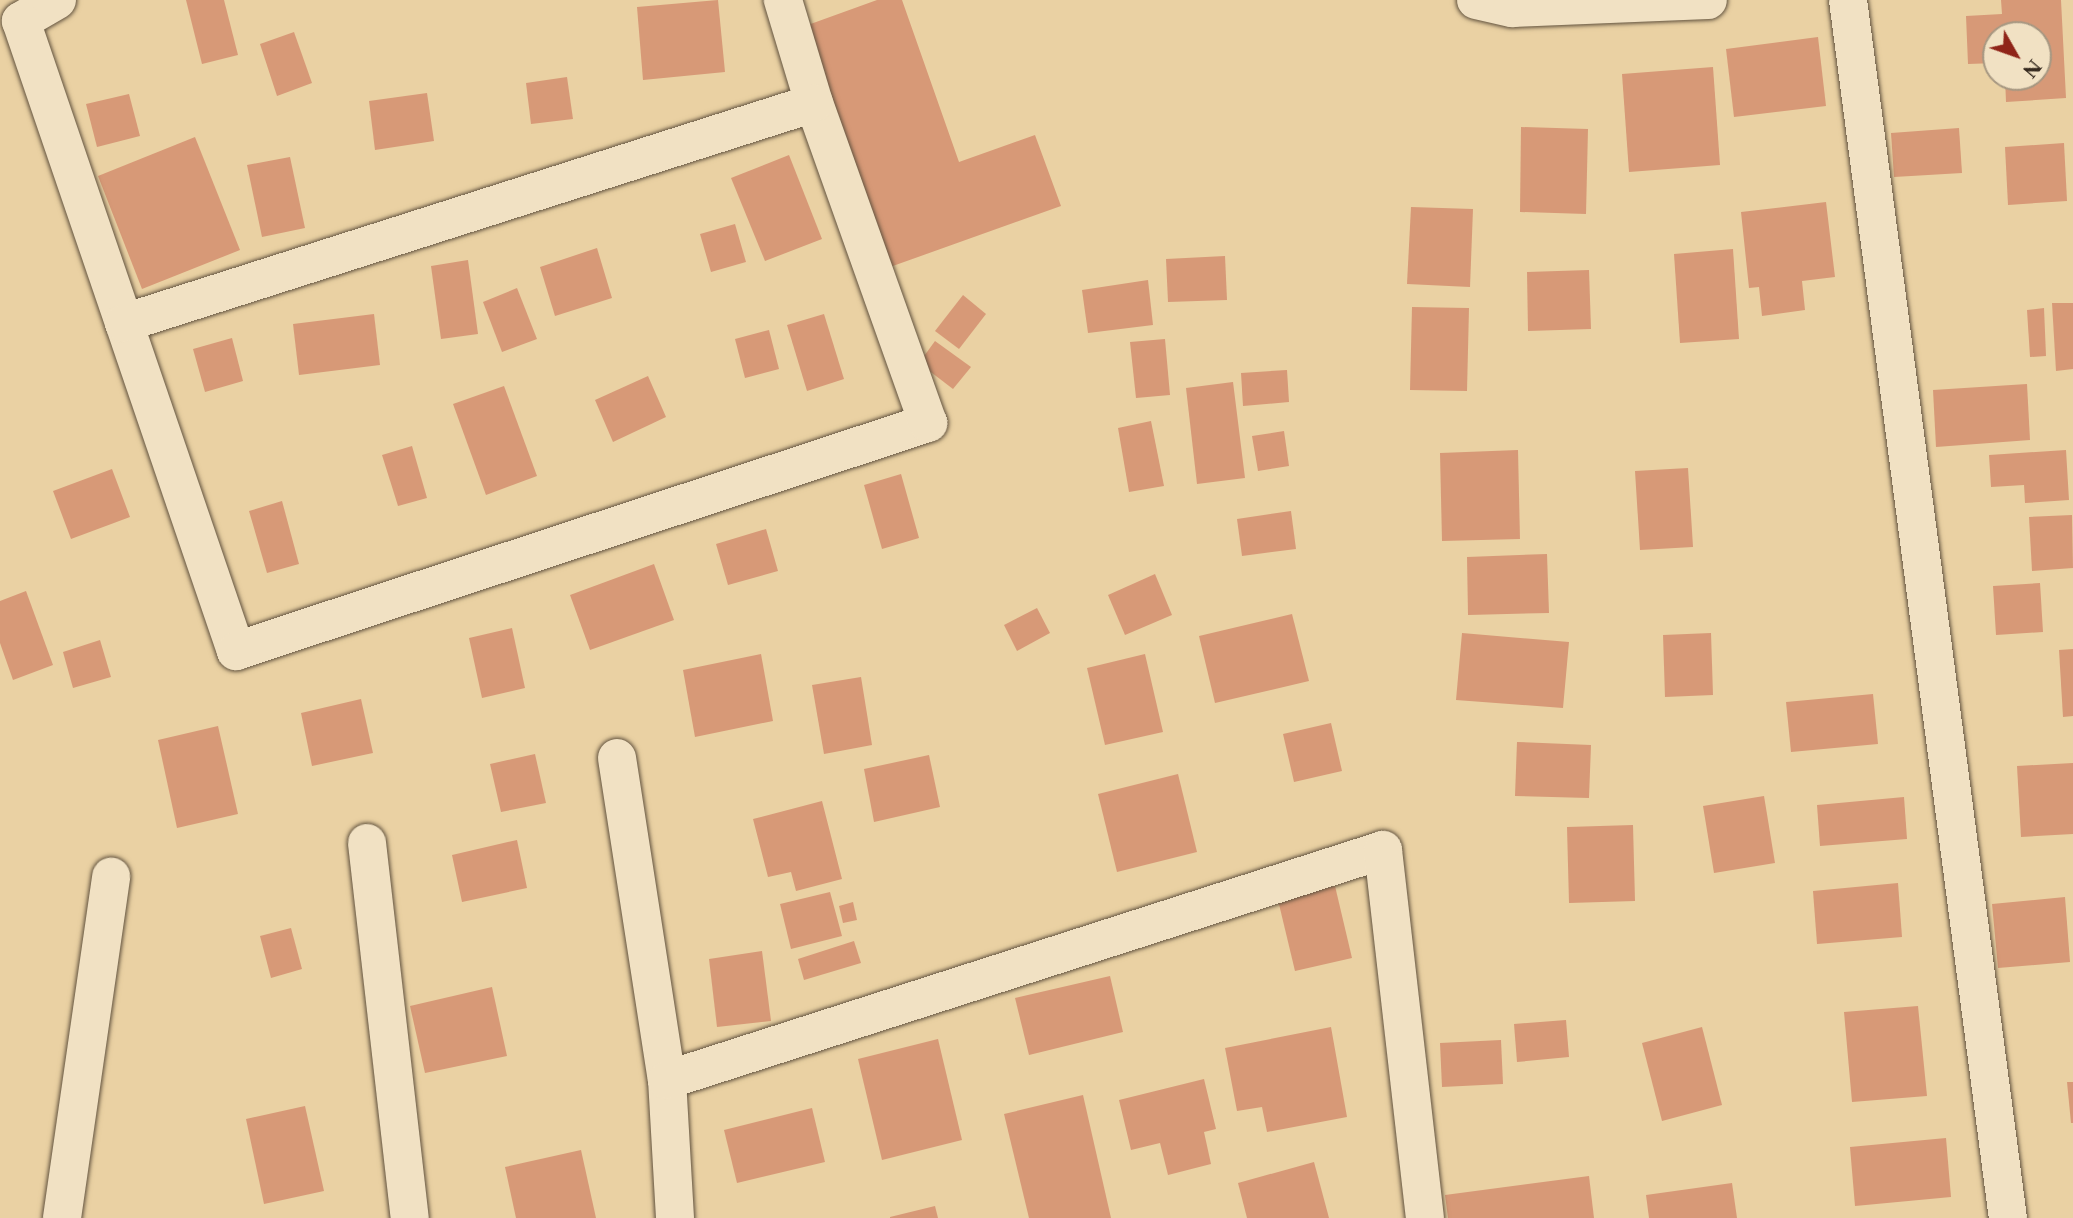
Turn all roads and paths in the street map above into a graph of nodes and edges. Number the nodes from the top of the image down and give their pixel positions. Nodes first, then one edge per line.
1 (57, 0) edge
2 (783, 0) edge
3 (1476, 0) edge
4 (1708, 0) edge
5 (1848, 0) edge
6 (814, 103) junction
7 (124, 323) junction
8 (617, 758) dead end
9 (367, 843) dead end
10 (111, 876) dead end
11 (667, 1080) junction
12 (62, 1218) edge
13 (410, 1218) edge
14 (675, 1218) edge
15 (1425, 1218) edge
16 (2008, 1218) edge

1 - 7 street
2 - 6 street
3 - 4 street
5 - 16 street
6 - 7 street
6 - 7 street
8 - 11 street
9 - 13 street
10 - 12 street
11 - 14 street
11 - 15 street

